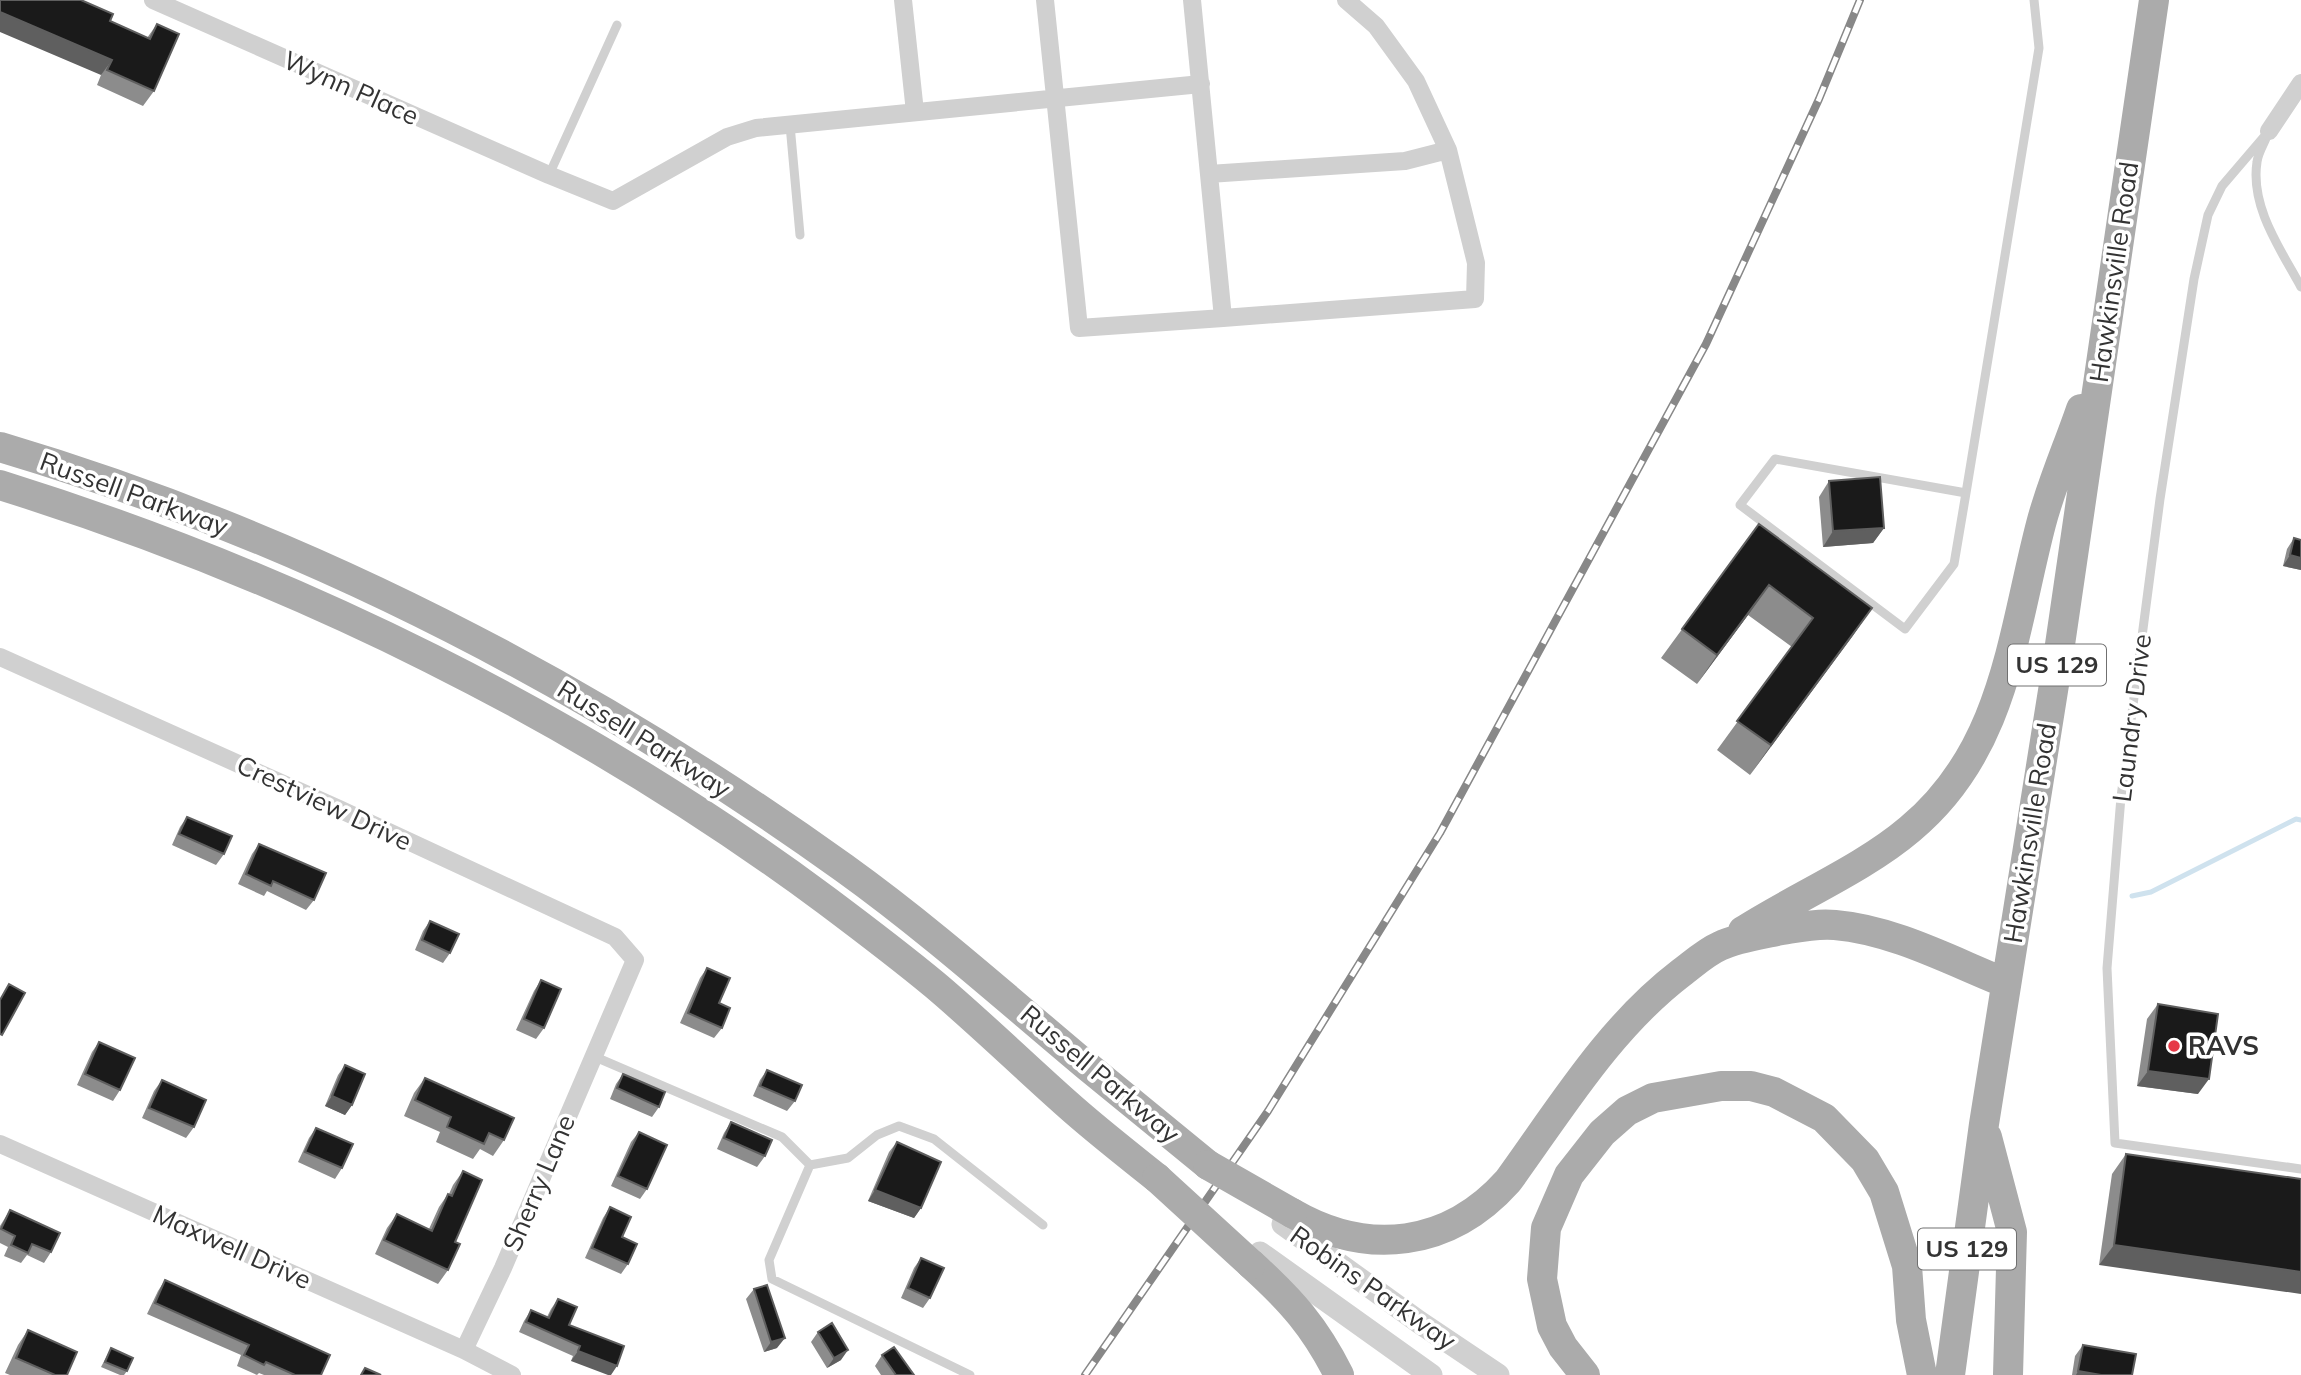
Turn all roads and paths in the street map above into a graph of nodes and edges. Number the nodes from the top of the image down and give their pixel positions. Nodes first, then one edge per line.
1 (153, 0) edge
2 (903, 0) edge
3 (1045, 0) edge
4 (1192, 0) edge
5 (1346, 0) edge
6 (2034, 0) edge
7 (2154, 0) edge
8 (617, 25) dead end
9 (2301, 83) edge
10 (1201, 84) junction
11 (1055, 99) junction
12 (915, 112) junction
13 (790, 125) junction
14 (2269, 131) junction
15 (1448, 150) junction
16 (1209, 174) junction
17 (549, 176) junction
18 (800, 235) dead end
19 (2301, 287) edge
20 (1223, 318) junction
21 (2104, 346) junction
22 (0, 447) edge
23 (0, 485) edge
24 (1966, 493) junction
25 (0, 657) edge
26 (1719, 946) junction
27 (632, 965) joint
28 (2006, 983) junction
29 (593, 1056) junction
30 (1984, 1124) junction
31 (0, 1144) edge
32 (810, 1165) junction
33 (2301, 1169) edge
34 (1287, 1218) junction
35 (1043, 1225) dead end
36 (1256, 1259) junction
37 (464, 1350) junction
38 (512, 1375) edge
39 (970, 1375) edge
40 (1339, 1375) edge
41 (1431, 1375) edge
42 (1499, 1375) edge
43 (1585, 1375) edge
44 (1922, 1375) edge
45 (1950, 1375) edge
46 (2008, 1375) edge

1 - 17 street, Wynn Place
2 - 12 street
3 - 11 street
4 - 10 street
5 - 15 street
6 - 24 lane
7 - 21 main road, Hawkinsville Road / US 129
8 - 17 lane
9 - 14 street
10 - 11 street
10 - 16 street
11 - 12 street
11 - 20 street
12 - 13 street
13 - 17 street, Wynn Place
13 - 18 lane
14 - 19 lane
14 - 33 lane, Laundry Drive
15 - 16 street
15 - 20 street
16 - 20 street
21 - 26 main road, Russell Parkway
21 - 28 main road, Hawkinsville Road / US 129
22 - 34 main road, Russell Parkway, bridge
23 - 36 main road, Russell Parkway, bridge
24 - 24 lane
25 - 27 street, Crestview Drive
26 - 28 main road
26 - 34 main road, Russell Parkway
27 - 29 street, Sherry Lane
28 - 30 main road, Hawkinsville Road / US 129
29 - 32 lane
29 - 37 street, Sherry Lane
30 - 45 main road, Hawkinsville Road / US 129
30 - 46 main road
31 - 37 street, Maxwell Drive
32 - 35 lane
32 - 39 lane
34 - 42 street, Robins Parkway
36 - 40 main road, Russell Parkway
36 - 41 street, Robins Parkway
37 - 38 street
43 - 44 main road

